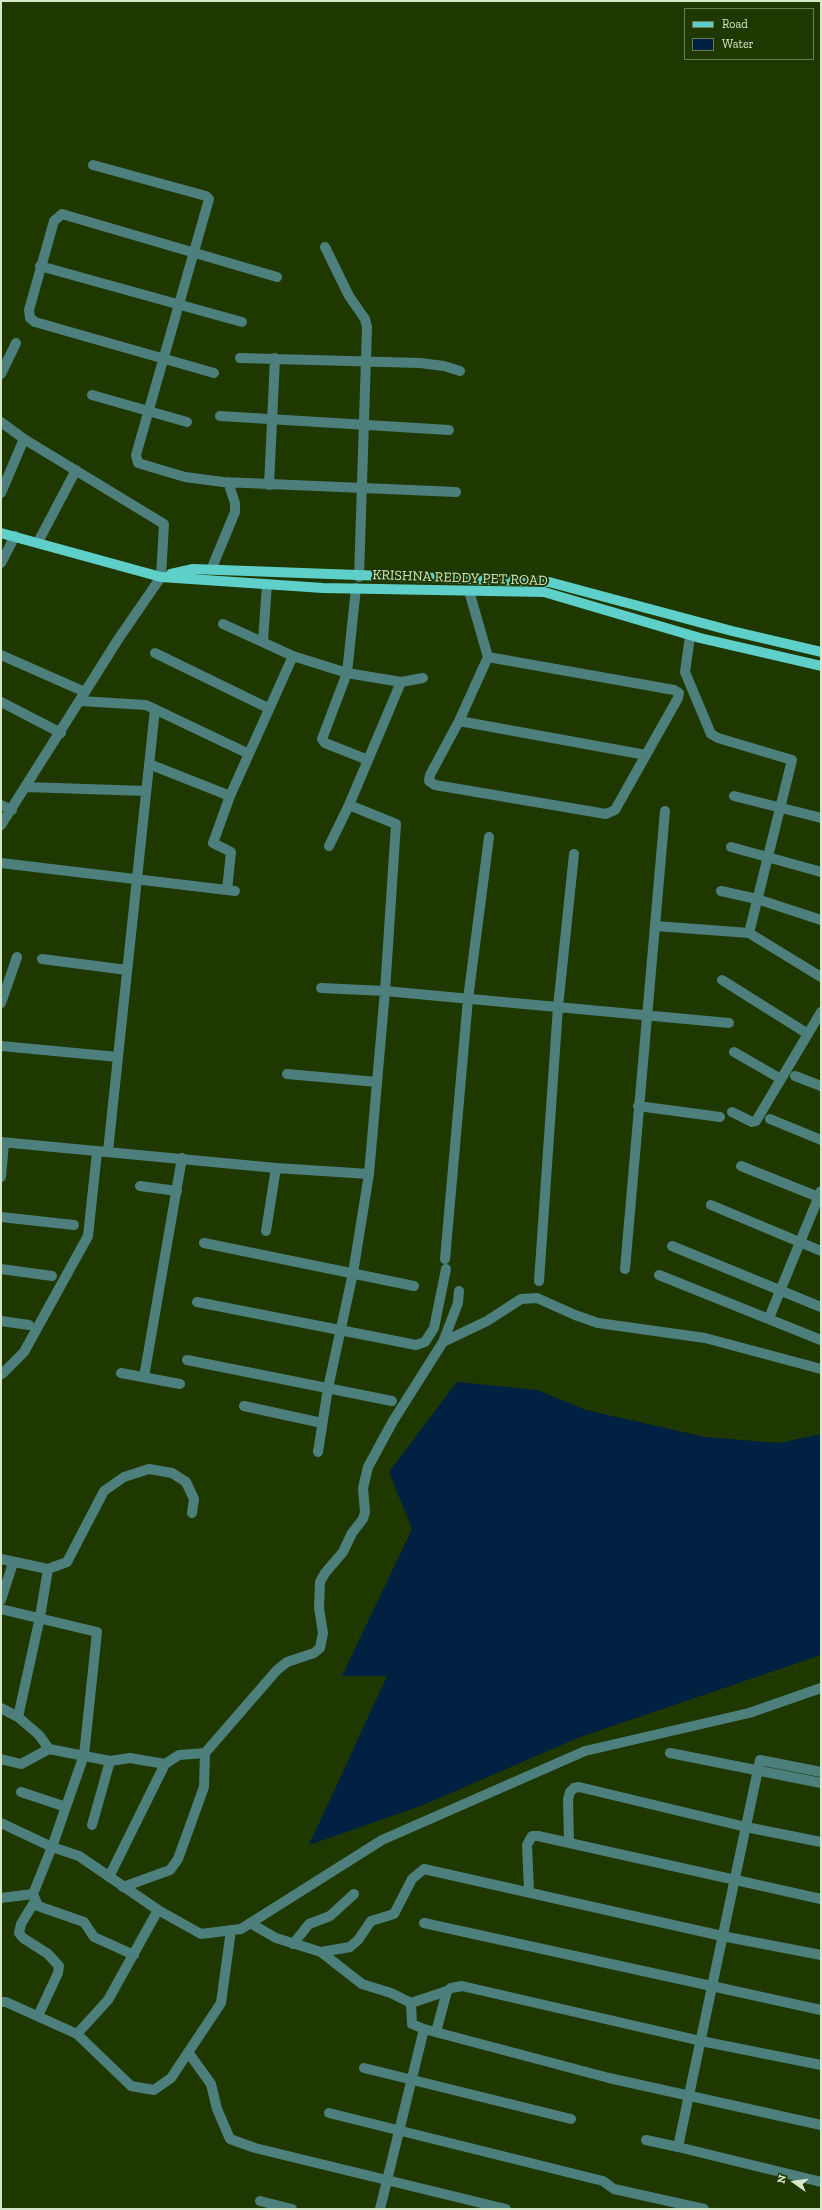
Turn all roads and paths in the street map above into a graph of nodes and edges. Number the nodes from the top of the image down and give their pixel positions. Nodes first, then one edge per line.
1 (93, 165) dead end
2 (325, 247) dead end
3 (196, 251) junction
4 (40, 266) junction
5 (277, 277) dead end
6 (180, 304) junction
7 (242, 322) dead end
8 (16, 343) dead end
9 (240, 358) dead end
10 (275, 358) junction
11 (163, 359) junction
12 (366, 362) junction
13 (460, 371) dead end
14 (214, 373) dead end
15 (1, 374) edge
16 (92, 395) dead end
17 (148, 410) junction
18 (220, 416) dead end
19 (273, 419) junction
20 (1, 422) edge
21 (187, 422) dead end
22 (364, 426) junction
23 (449, 430) dead end
24 (24, 439) junction
25 (76, 470) junction
26 (228, 482) junction
27 (269, 485) junction
28 (362, 489) junction
29 (456, 492) dead end
30 (1, 493) edge
31 (1, 533) edge
32 (15, 536) junction
33 (38, 542) junction
34 (1, 563) edge
35 (211, 570) junction
36 (161, 577) junction
37 (359, 577) junction
38 (267, 584) junction
39 (356, 588) junction
40 (469, 591) junction
41 (224, 624) dead end
42 (690, 636) junction
43 (263, 641) junction
44 (821, 652) edge
45 (155, 653) dead end
46 (1, 655) edge
47 (293, 656) junction
48 (488, 657) junction
49 (821, 666) edge
50 (347, 673) junction
51 (423, 678) dead end
52 (401, 682) junction
53 (83, 697) junction
54 (1, 702) edge
55 (268, 708) junction
56 (155, 709) junction
57 (459, 721) junction
58 (61, 733) junction
59 (249, 754) junction
60 (646, 755) junction
61 (368, 760) junction
62 (149, 764) junction
63 (26, 787) junction
64 (146, 791) junction
65 (230, 796) junction
66 (734, 796) dead end
67 (1, 805) edge
68 (349, 805) junction
69 (781, 807) junction
70 (12, 810) junction
71 (665, 811) dead end
72 (821, 818) edge
73 (1, 825) edge
74 (489, 837) dead end
75 (329, 846) dead end
76 (731, 847) dead end
77 (574, 854) dead end
78 (768, 857) junction
79 (1, 863) edge
80 (821, 872) edge
81 (136, 879) junction
82 (721, 891) dead end
83 (757, 900) junction
84 (821, 920) edge
85 (656, 926) junction
86 (748, 933) junction
87 (17, 957) dead end
88 (42, 959) dead end
89 (127, 970) junction
90 (821, 977) edge
91 (722, 980) dead end
92 (4, 985) edge
93 (321, 988) dead end
94 (385, 991) junction
95 (468, 999) junction
96 (1, 1003) edge
97 (558, 1007) junction
98 (821, 1012) edge
99 (646, 1015) junction
100 (729, 1023) dead end
101 (808, 1034) junction
102 (1, 1046) edge
103 (734, 1052) dead end
104 (118, 1057) junction
105 (287, 1074) dead end
106 (795, 1076) dead end
107 (781, 1079) junction
108 (377, 1082) junction
109 (821, 1086) edge
110 (638, 1106) junction
111 (732, 1112) dead end
112 (720, 1118) dead end
113 (770, 1118) dead end
114 (821, 1140) edge
115 (3, 1143) edge
116 (108, 1151) junction
117 (97, 1152) junction
118 (182, 1158) junction
119 (741, 1166) dead end
120 (276, 1168) junction
121 (369, 1174) junction
122 (1, 1177) edge
123 (140, 1186) dead end
124 (177, 1191) junction
125 (820, 1196) edge
126 (711, 1205) dead end
127 (1, 1217) edge
128 (74, 1225) dead end
129 (266, 1231) dead end
130 (799, 1242) junction
131 (204, 1243) dead end
132 (672, 1246) dead end
133 (821, 1251) edge
134 (1, 1269) edge
135 (625, 1269) dead end
136 (353, 1274) junction
137 (659, 1275) dead end
138 (52, 1276) dead end
139 (539, 1281) dead end
140 (414, 1286) dead end
141 (780, 1290) junction
142 (459, 1291) dead end
143 (197, 1302) dead end
144 (821, 1307) edge
145 (769, 1318) junction
146 (1, 1321) edge
147 (29, 1325) dead end
148 (341, 1329) junction
149 (821, 1340) edge
150 (443, 1342) junction
151 (187, 1360) dead end
152 (821, 1369) edge
153 (121, 1373) dead end
154 (1, 1375) edge
155 (144, 1377) junction
156 (180, 1384) dead end
157 (328, 1388) junction
158 (392, 1400) dead end
159 (244, 1406) dead end
160 (322, 1422) junction
161 (318, 1452) dead end
162 (192, 1513) dead end
163 (1, 1559) edge
164 (13, 1563) junction
165 (48, 1569) junction
166 (1, 1600) edge
167 (1, 1609) edge
168 (40, 1617) junction
169 (821, 1688) edge
170 (1, 1708) edge
171 (18, 1717) junction
172 (49, 1749) junction
173 (206, 1753) junction
174 (670, 1754) dead end
175 (84, 1755) junction
176 (1, 1758) edge
177 (110, 1761) junction
178 (166, 1764) junction
179 (758, 1769) junction
180 (821, 1772) edge
181 (821, 1783) edge
182 (21, 1792) dead end
183 (66, 1807) junction
184 (1, 1823) edge
185 (92, 1825) dead end
186 (746, 1827) junction
187 (821, 1842) edge
188 (569, 1843) junction
189 (52, 1847) junction
190 (109, 1877) junction
191 (733, 1881) junction
192 (123, 1887) junction
193 (529, 1891) junction
194 (354, 1894) dead end
195 (34, 1897) junction
196 (1, 1898) edge
197 (821, 1899) edge
198 (158, 1910) junction
199 (250, 1923) junction
200 (424, 1923) dead end
201 (230, 1930) junction
202 (722, 1936) junction
203 (293, 1944) junction
204 (321, 1952) junction
205 (134, 1955) junction
206 (821, 1955) edge
207 (712, 1985) junction
208 (447, 1991) junction
209 (1, 2002) edge
210 (411, 2003) junction
211 (821, 2010) edge
212 (38, 2016) junction
213 (424, 2029) junction
214 (436, 2032) junction
215 (77, 2034) junction
216 (701, 2041) junction
217 (188, 2052) junction
218 (821, 2065) edge
219 (364, 2068) dead end
220 (413, 2079) junction
221 (689, 2097) junction
222 (329, 2113) dead end
223 (572, 2119) dead end
224 (821, 2125) edge
225 (400, 2130) junction
226 (646, 2140) dead end
227 (678, 2147) junction
228 (387, 2180) junction
229 (821, 2182) edge
230 (260, 2201) dead end
231 (292, 2209) edge
232 (380, 2209) edge
233 (506, 2209) edge
234 (704, 2209) edge

1 - 3 street
2 - 12 street
3 - 4 street
3 - 5 street
3 - 6 street
4 - 6 street
4 - 11 street
6 - 7 street
6 - 11 street
8 - 15 street
9 - 10 street
10 - 12 street
10 - 19 street
11 - 14 street
11 - 17 street
12 - 13 street
12 - 22 street
16 - 17 street
17 - 21 street
17 - 26 street
18 - 19 street
19 - 22 street
19 - 27 street
20 - 24 street
22 - 23 street
22 - 28 street
24 - 25 street
24 - 30 street
25 - 33 street
25 - 36 street
26 - 27 street
26 - 35 street
27 - 28 street
28 - 29 street
28 - 37 street
31 - 32 main road, KRISHNA REDDY PET ROAD
32 - 33 main road, KRISHNA REDDY PET ROAD
32 - 34 street
33 - 36 main road, KRISHNA REDDY PET ROAD
35 - 36 main road, KRISHNA REDDY PET ROAD
35 - 37 main road, KRISHNA REDDY PET ROAD
36 - 38 main road, KRISHNA REDDY PET ROAD
36 - 53 street
37 - 44 main road, KRISHNA REDDY PET ROAD
38 - 39 main road, KRISHNA REDDY PET ROAD
38 - 43 street
39 - 40 main road, KRISHNA REDDY PET ROAD
39 - 50 street
40 - 42 main road, KRISHNA REDDY PET ROAD
40 - 48 street
41 - 43 street
42 - 49 main road, KRISHNA REDDY PET ROAD
42 - 69 street
43 - 47 street
45 - 55 street
46 - 53 street
47 - 50 street
47 - 55 street
48 - 57 street
48 - 60 street
50 - 52 street
50 - 61 street
51 - 52 street
52 - 61 street
53 - 56 street
53 - 58 street
54 - 58 street
55 - 59 street
56 - 59 street
56 - 62 street
57 - 60 street
57 - 60 street
58 - 63 street
59 - 65 street
61 - 68 street
62 - 64 street
62 - 65 street
63 - 64 street
63 - 70 street
64 - 81 street
65 - 81 street
66 - 69 street
67 - 70 street
68 - 75 street
68 - 94 street
69 - 72 street
69 - 78 street
70 - 73 street
71 - 85 street
74 - 95 street
76 - 78 street
77 - 97 street
78 - 80 street
78 - 83 street
79 - 81 street
81 - 89 street
82 - 83 street
83 - 84 street
83 - 86 street
85 - 86 street
85 - 99 street
86 - 90 street
87 - 92 street
88 - 89 street
89 - 104 street
91 - 101 street
92 - 96 street
93 - 94 street
94 - 95 street
94 - 108 street
95 - 97 street
95 - 148 street
97 - 99 street
97 - 139 street
98 - 101 street
99 - 100 street
99 - 110 street
101 - 107 street
102 - 104 street
103 - 107 street
104 - 116 street
105 - 108 street
106 - 109 street
107 - 111 street
108 - 121 street
110 - 112 street
110 - 135 street
113 - 114 street
115 - 117 street
115 - 122 street
116 - 117 street
116 - 118 street
117 - 154 street
118 - 120 street
118 - 124 street
119 - 125 street
120 - 121 street
120 - 129 street
121 - 136 street
123 - 124 street
124 - 155 street
125 - 130 street
126 - 130 street
127 - 128 street
130 - 133 street
130 - 141 street
131 - 136 street
132 - 141 street
134 - 138 street
136 - 140 street
136 - 148 street
137 - 145 street
141 - 144 street
141 - 145 street
142 - 150 street
143 - 148 street
145 - 149 street
146 - 147 street
148 - 157 street
150 - 152 street
150 - 173 street
151 - 157 street
153 - 155 street
155 - 156 street
157 - 158 street
157 - 160 street
159 - 160 street
160 - 161 street
162 - 165 street
163 - 164 street
164 - 165 street
164 - 166 street
165 - 168 street
167 - 168 street
168 - 171 street
168 - 175 street
169 - 199 street
170 - 171 street
171 - 172 street
172 - 175 street
172 - 176 street
173 - 178 street
173 - 192 street
174 - 179 street
175 - 177 street
175 - 183 street
177 - 178 street
177 - 185 street
178 - 190 street
179 - 180 street
179 - 181 street
179 - 186 street
182 - 183 street
183 - 189 street
184 - 189 street
186 - 187 street
186 - 188 street
186 - 191 street
188 - 191 street
188 - 193 street
189 - 190 street
189 - 195 street
190 - 192 street
191 - 197 street
191 - 202 street
192 - 198 street
193 - 202 street
193 - 204 street
194 - 203 street
195 - 196 street
195 - 205 street
195 - 212 street
198 - 201 street
198 - 205 street
199 - 201 street
199 - 203 street
200 - 207 street
201 - 217 street
202 - 206 street
202 - 207 street
203 - 204 street
204 - 210 street
205 - 215 street
207 - 211 street
207 - 216 street
208 - 210 street
208 - 214 street
208 - 216 street
209 - 212 street
210 - 213 street
212 - 215 street
213 - 214 street
213 - 220 street
214 - 221 street
215 - 217 street
216 - 218 street
216 - 221 street
217 - 228 street
219 - 220 street
220 - 223 street
220 - 225 street
221 - 224 street
221 - 227 street
222 - 225 street
225 - 228 street
225 - 234 street
226 - 227 street
227 - 229 street
228 - 232 street
228 - 233 street
230 - 231 street

